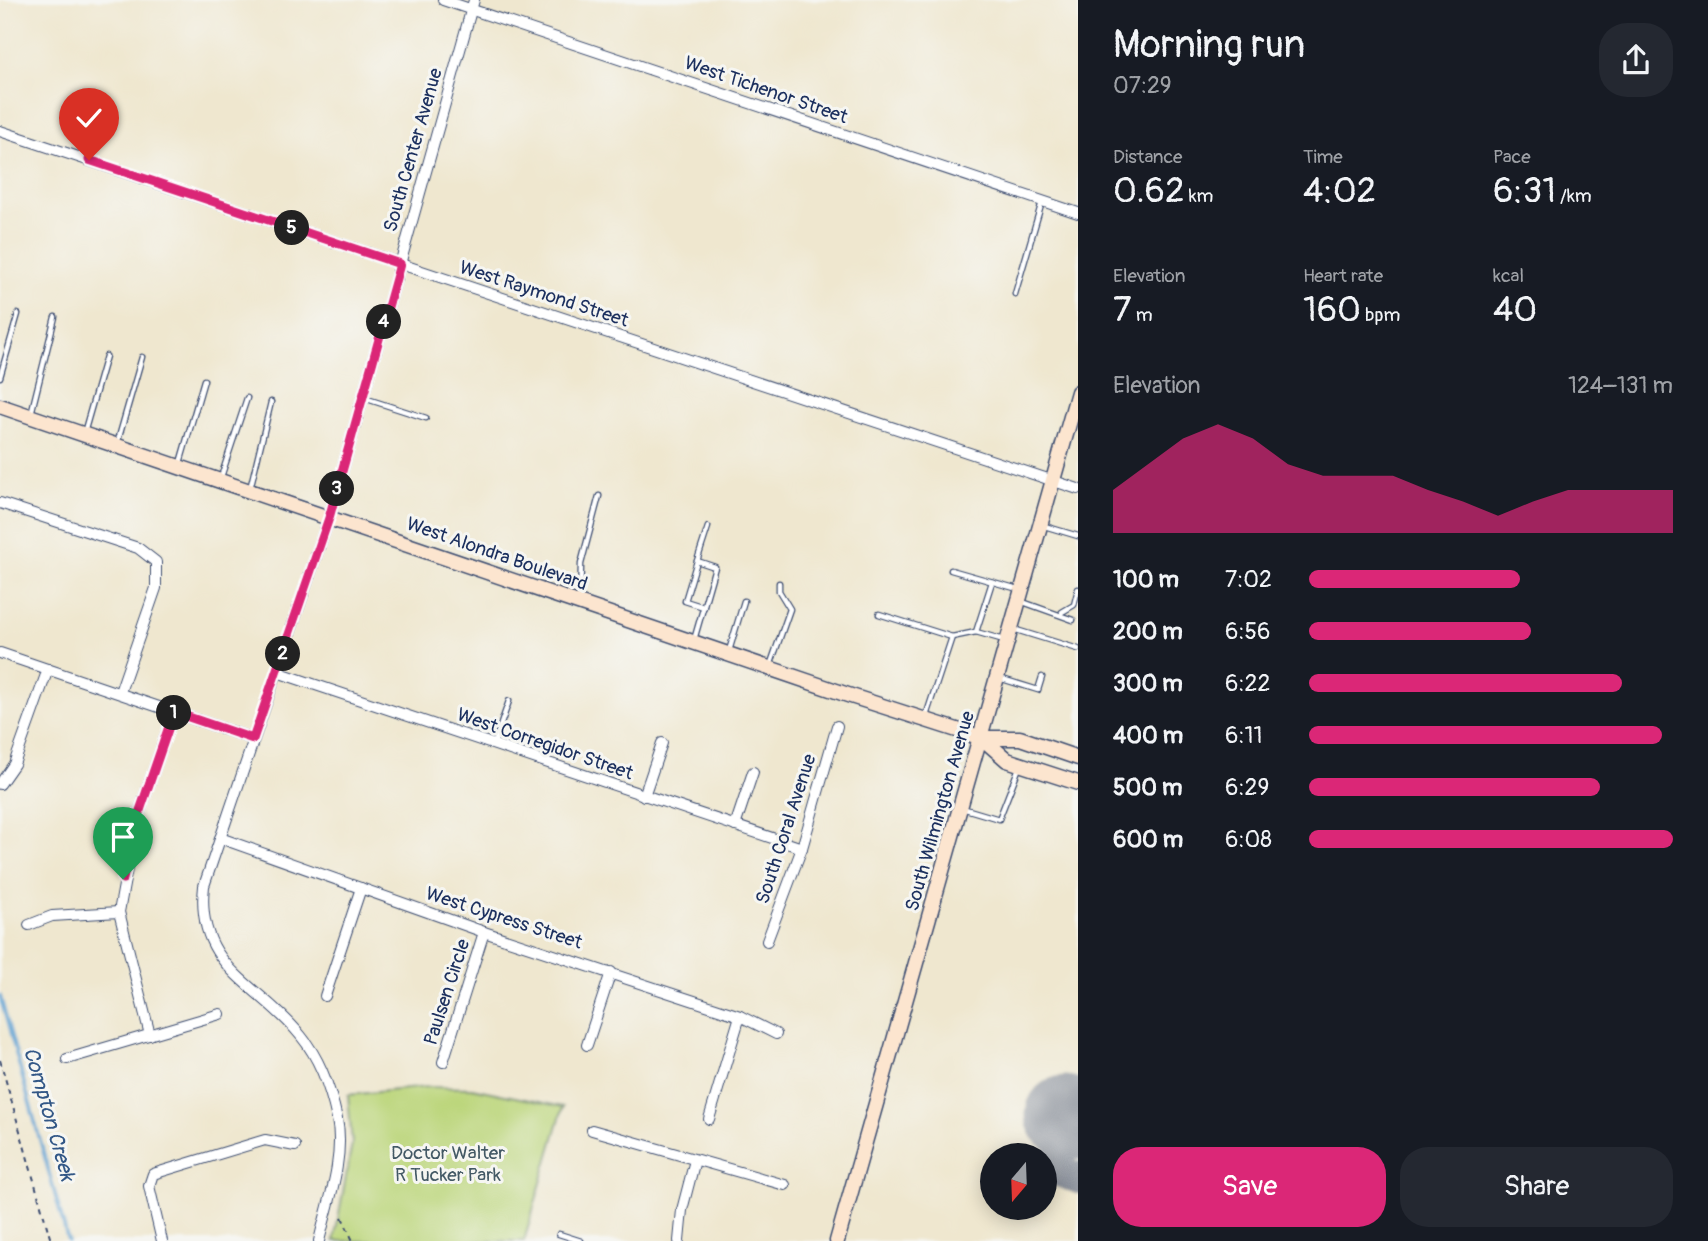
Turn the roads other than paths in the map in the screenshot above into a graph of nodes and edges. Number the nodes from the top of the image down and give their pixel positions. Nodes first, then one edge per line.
1 (443, 0) edge
2 (472, 5) edge
3 (0, 131) edge
4 (1042, 201) junction
5 (1078, 213) edge
6 (400, 264) junction
7 (1015, 294) dead end
8 (18, 314) dead end
9 (55, 317) dead end
10 (106, 356) dead end
11 (142, 357) dead end
12 (0, 377) edge
13 (204, 380) dead end
14 (1078, 392) edge
15 (363, 397) junction
16 (247, 398) dead end
17 (271, 402) dead end
18 (0, 406) edge
19 (30, 416) junction
20 (426, 418) dead end
21 (84, 434) junction
22 (116, 445) junction
23 (178, 467) junction
24 (1052, 481) junction
25 (219, 482) junction
26 (1078, 489) edge
27 (249, 492) junction
28 (599, 496) dead end
29 (0, 503) edge
30 (329, 518) junction
31 (1040, 524) junction
32 (708, 527) dead end
33 (1078, 536) edge
34 (697, 561) junction
35 (951, 569) dead end
36 (992, 582) junction
37 (779, 583) dead end
38 (1078, 589) edge
39 (1021, 596) junction
40 (744, 601) dead end
41 (580, 603) junction
42 (704, 607) junction
43 (1060, 612) junction
44 (879, 614) dead end
45 (1073, 620) dead end
46 (976, 632) junction
47 (1010, 635) junction
48 (951, 637) junction
49 (694, 641) junction
50 (1078, 649) edge
51 (729, 652) junction
52 (0, 653) edge
53 (770, 667) junction
54 (48, 669) junction
55 (277, 672) junction
56 (1042, 677) dead end
57 (998, 678) junction
58 (120, 692) junction
59 (509, 701) dead end
60 (174, 712) junction
61 (925, 719) junction
62 (837, 726) dead end
63 (982, 738) junction
64 (253, 739) junction
65 (662, 743) dead end
66 (494, 745) junction
67 (1078, 758) edge
68 (1020, 764) junction
69 (753, 772) dead end
70 (1078, 783) edge
71 (0, 784) edge
72 (644, 796) junction
73 (961, 808) junction
74 (735, 826) junction
75 (220, 838) junction
76 (802, 848) junction
77 (361, 888) junction
78 (119, 912) junction
79 (29, 925) dead end
80 (484, 932) junction
81 (767, 941) dead end
82 (611, 971) junction
83 (325, 996) dead end
84 (220, 1014) dead end
85 (740, 1016) junction
86 (776, 1034) dead end
87 (150, 1035) junction
88 (587, 1045) dead end
89 (67, 1059) dead end
90 (443, 1062) dead end
91 (709, 1119) dead end
92 (592, 1130) dead end
93 (295, 1146) dead end
94 (695, 1160) junction
95 (785, 1185) dead end
96 (559, 1234) dead end
97 (162, 1241) edge
98 (319, 1241) edge
99 (581, 1241) edge
100 (679, 1241) edge
101 (837, 1241) edge

1 - 2 street, West Tichenor Street
2 - 4 street, West Tichenor Street
2 - 6 street, South Center Avenue
3 - 6 street, West Raymond Street
4 - 5 street, West Tichenor Street
4 - 7 lane
6 - 15 street, South Center Avenue
6 - 24 street, West Raymond Street
8 - 12 lane
9 - 19 lane
10 - 21 lane
11 - 22 lane
13 - 23 lane
14 - 24 main road, South Wilmington Avenue
15 - 20 lane
15 - 30 street, South Center Avenue
16 - 25 lane
17 - 27 lane
18 - 19 main road, West Alondra Boulevard
19 - 21 main road, West Alondra Boulevard
21 - 22 main road, West Alondra Boulevard
22 - 23 main road, West Alondra Boulevard
23 - 25 main road, West Alondra Boulevard
24 - 26 street, West Raymond Street
24 - 31 main road, South Wilmington Avenue
25 - 27 main road, West Alondra Boulevard
27 - 30 main road, West Alondra Boulevard
28 - 41 lane
29 - 58 street
30 - 41 main road, West Alondra Boulevard
30 - 55 street, South Center Avenue
31 - 33 lane
31 - 39 main road, South Wilmington Avenue
32 - 34 lane
34 - 42 lane
34 - 42 lane
35 - 36 lane
36 - 39 lane
36 - 46 lane
37 - 53 lane
38 - 43 lane
39 - 43 lane
39 - 47 main road, South Wilmington Avenue
40 - 51 lane
41 - 49 main road, West Alondra Boulevard
42 - 49 lane
43 - 45 lane
44 - 48 lane
46 - 47 lane
46 - 48 lane
47 - 50 lane
47 - 57 main road, South Wilmington Avenue
48 - 61 lane
49 - 51 main road, West Alondra Boulevard
51 - 53 main road, West Alondra Boulevard
52 - 54 street
53 - 61 main road, West Alondra Boulevard
54 - 58 street
54 - 71 street
55 - 64 street, South Center Avenue
55 - 66 street, West Corregidor Street
56 - 57 lane
57 - 63 main road, South Wilmington Avenue
58 - 60 street
59 - 66 lane
60 - 64 street
60 - 78 street
61 - 63 main road, West Alondra Boulevard
62 - 76 street, South Coral Avenue
63 - 67 main road, West Alondra Boulevard
63 - 68 main road, West Alondra Boulevard
63 - 73 main road, South Wilmington Avenue
64 - 75 street, South Center Avenue
65 - 72 street
66 - 72 street, West Corregidor Street
68 - 70 main road, West Alondra Boulevard
68 - 73 lane
69 - 74 street
72 - 74 street, West Corregidor Street
73 - 101 main road, South Wilmington Avenue
74 - 76 street, West Corregidor Street
75 - 77 street, West Cypress Street
75 - 98 street, South Center Avenue
76 - 81 street, South Coral Avenue
77 - 80 street, West Cypress Street
77 - 83 street
78 - 79 street
78 - 87 street
80 - 82 street, West Cypress Street
80 - 90 street, Paulsen Circle
82 - 85 street, West Cypress Street
82 - 88 street
84 - 87 street
85 - 86 street, West Cypress Street
85 - 91 street
87 - 89 street
92 - 94 street
93 - 97 street
94 - 95 street
94 - 100 street
96 - 99 lane

